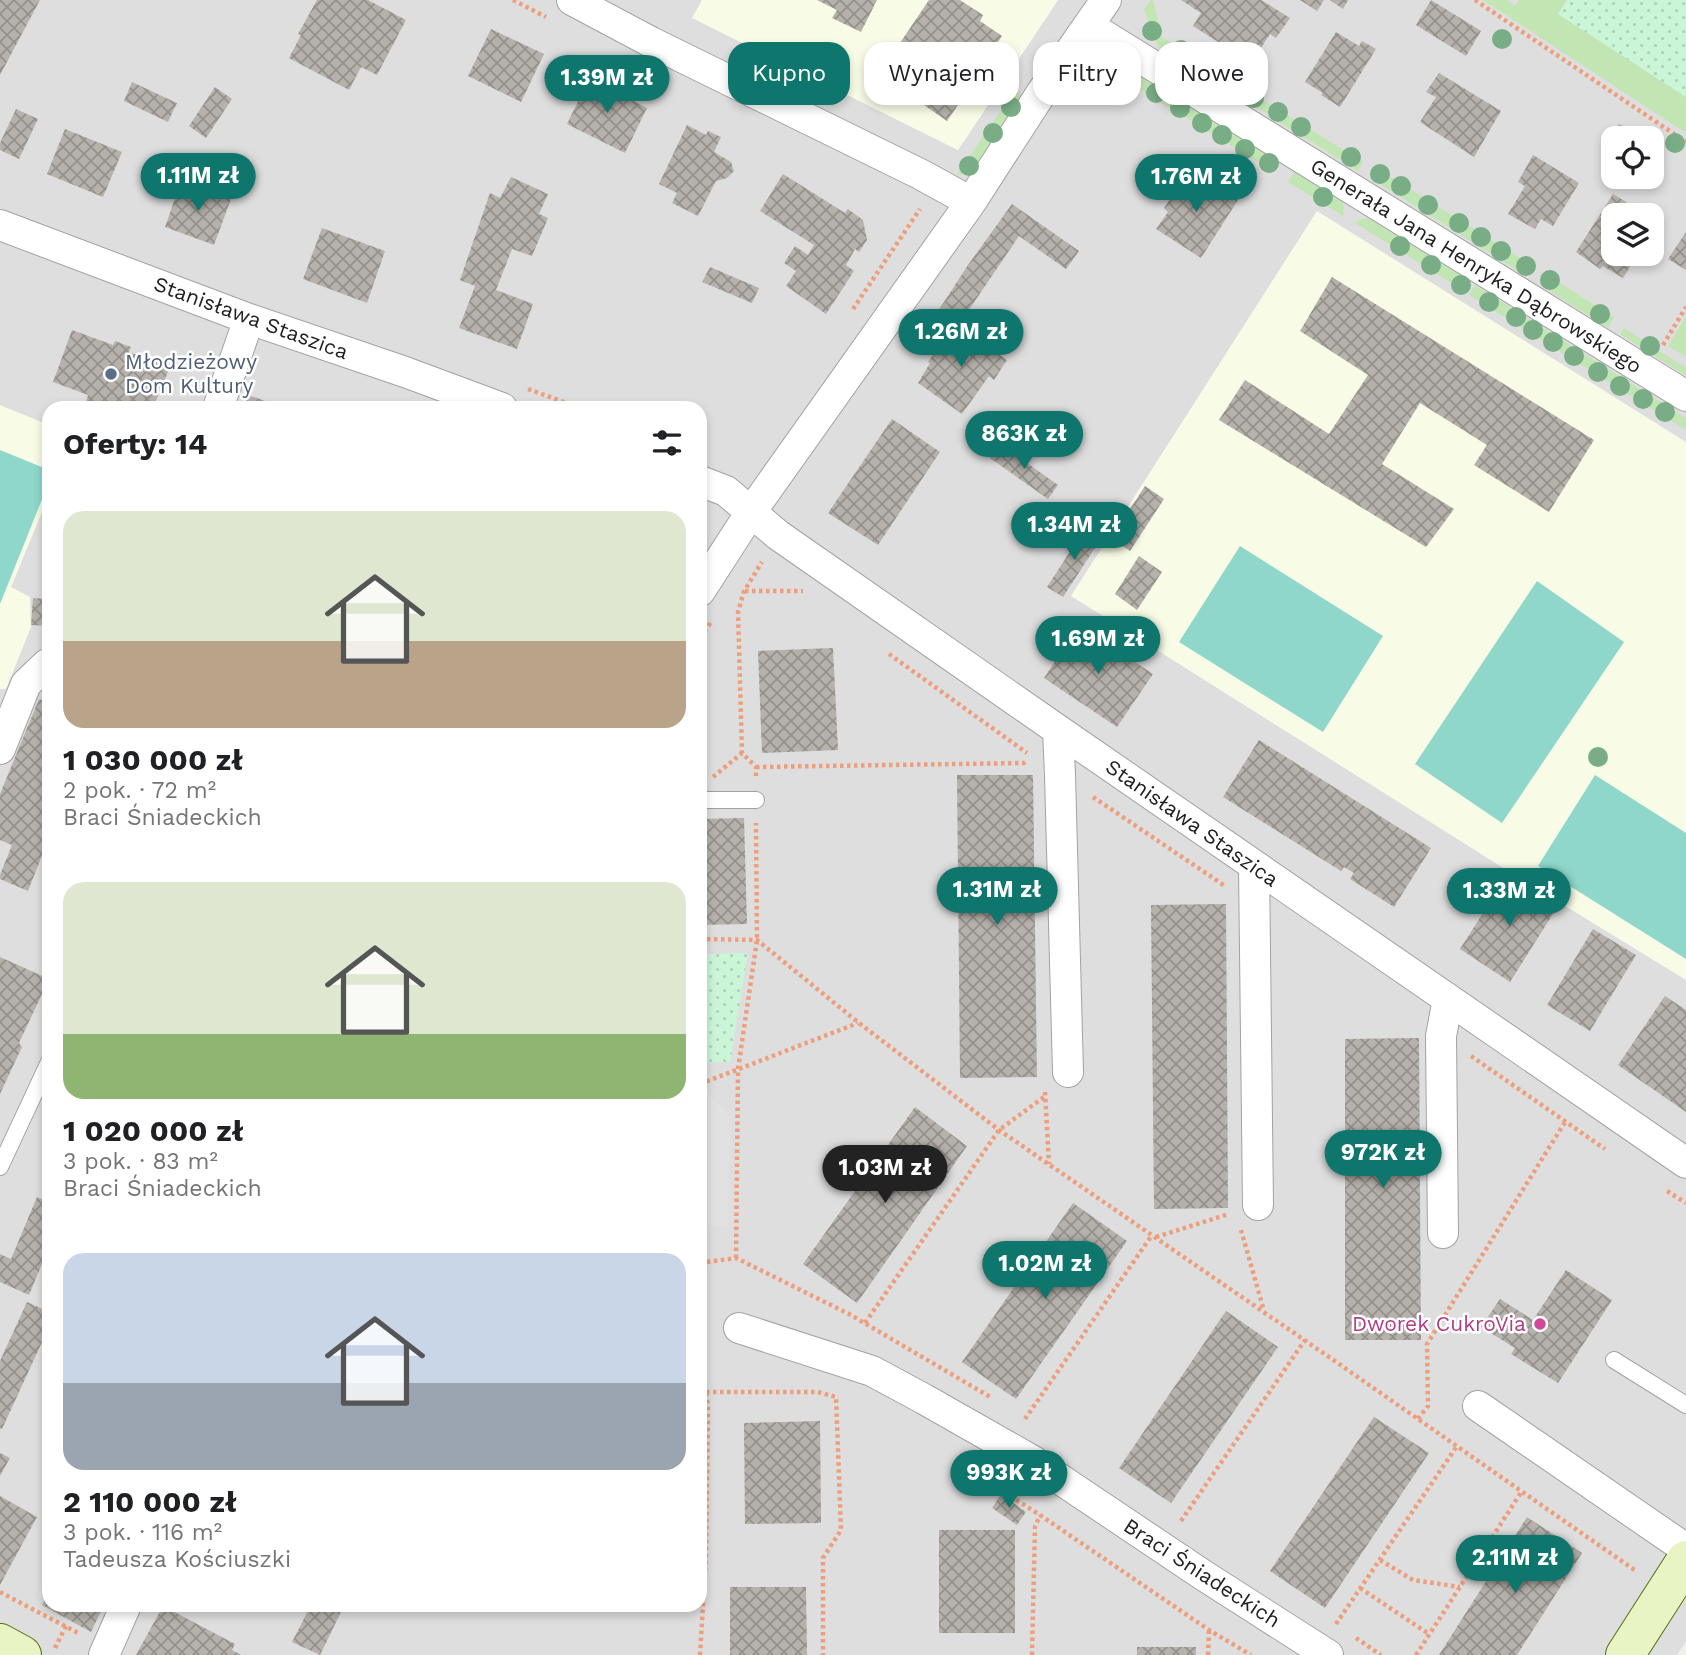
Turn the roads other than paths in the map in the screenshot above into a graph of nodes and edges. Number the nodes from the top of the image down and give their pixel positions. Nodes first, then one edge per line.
1 (572, 0) edge
2 (1106, 0) edge
3 (1089, 26) junction
4 (971, 202) junction
5 (0, 225) edge
6 (249, 319) junction
7 (1686, 396) edge
8 (220, 401) edge
9 (483, 401) edge
10 (707, 484) edge
11 (751, 512) junction
12 (707, 580) edge
13 (42, 669) edge
14 (1058, 730) junction
15 (0, 749) edge
16 (707, 800) edge
17 (756, 800) road end
18 (1254, 866) junction
19 (1448, 999) junction
20 (1068, 1072) dead end
21 (42, 1077) edge
22 (1686, 1163) edge
23 (0, 1167) edge
24 (1249, 1215) road end
25 (1443, 1233) dead end
26 (739, 1328) dead end
27 (1614, 1360) dead end
28 (1686, 1405) edge
29 (1478, 1406) dead end
30 (1686, 1549) edge
31 (1686, 1560) edge
32 (123, 1612) edge
33 (0, 1643) edge
34 (106, 1651) edge
35 (39, 1652) edge
36 (1328, 1655) edge
37 (1625, 1655) edge

1 - 4 street
2 - 3 street
3 - 4 street
3 - 7 street, Generała Jana Henryka Dąbrowskiego
4 - 11 street
5 - 6 street, Stanisława Staszica
6 - 8 street
6 - 9 street, Stanisława Staszica
10 - 11 street, Stanisława Staszica
11 - 12 street
11 - 14 street, Stanisława Staszica
13 - 15 street
14 - 18 street, Stanisława Staszica
14 - 20 street
16 - 17 lane
18 - 19 street, Stanisława Staszica
18 - 24 street
19 - 22 street, Stanisława Staszica
19 - 25 street
21 - 23 lane
26 - 36 street, Braci Śniadeckich
27 - 28 lane
29 - 30 street
31 - 37 street
32 - 34 street
33 - 35 street

